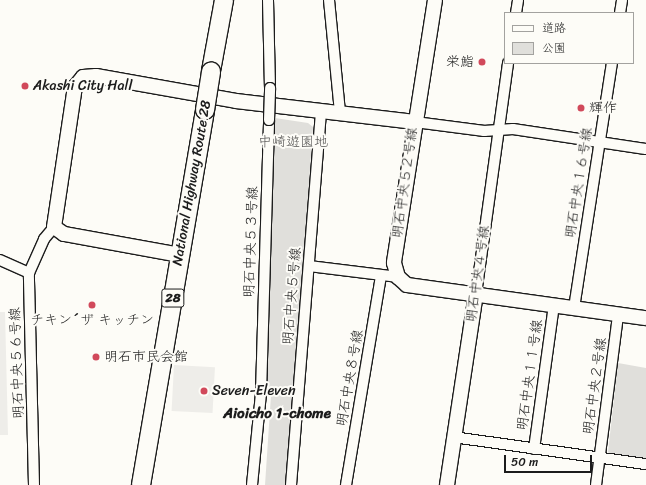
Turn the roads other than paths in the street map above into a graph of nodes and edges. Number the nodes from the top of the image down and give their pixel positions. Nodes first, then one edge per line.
1 (224, 0) edge
2 (268, 0) edge
3 (329, 0) edge
4 (435, 0) edge
5 (518, 0) edge
6 (622, 0) edge
7 (516, 12) edge
8 (620, 12) edge
9 (508, 64) edge
10 (612, 64) edge
11 (321, 110) junction
12 (340, 112) junction
13 (415, 122) junction
14 (498, 130) junction
15 (599, 141) junction
16 (646, 149) edge
17 (54, 227) junction
18 (180, 254) junction
19 (0, 260) edge
20 (309, 266) junction
21 (29, 273) junction
22 (381, 276) junction
23 (398, 277) junction
24 (476, 294) junction
25 (554, 305) junction
26 (574, 308) junction
27 (618, 315) junction
28 (646, 318) edge
29 (453, 437) junction
30 (534, 449) junction
31 (599, 458) junction
32 (646, 464) edge
33 (34, 485) edge
34 (141, 485) edge
35 (252, 485) edge
36 (291, 485) edge
37 (346, 485) edge
38 (447, 485) edge
39 (596, 485) edge

1 - 18 highway, National Highway Route 28 / 28, bridge
2 - 35 street, 明石中央５３号線, bridge
3 - 12 street
4 - 13 street
5 - 7 street
6 - 8 street
9 - 14 street, 明石中央４号線
10 - 15 street, 明石中央１６号線
11 - 12 street, 明石中央５２号線
11 - 17 street, 明石中央５２号線
11 - 20 street, 明石中央５号線
12 - 13 street, 明石中央５２号線
13 - 14 street
13 - 23 street, 明石中央５２号線
14 - 15 street
14 - 24 street, 明石中央４号線
15 - 16 street
15 - 26 street, 明石中央１６号線
17 - 18 street
17 - 21 street
18 - 34 highway, National Highway Route 28 / 28
19 - 21 street
20 - 22 street
20 - 36 street, 明石中央５号線
21 - 33 street, 明石中央５６号線
22 - 23 street
22 - 37 street, 明石中央８号線
23 - 24 street
24 - 25 street
24 - 29 street, 明石中央４号線
25 - 26 street
25 - 30 street, 明石中央１１号線
26 - 27 street
27 - 28 street
27 - 31 street, 明石中央２号線
29 - 30 street
29 - 38 street, 明石中央４号線
30 - 31 street
31 - 32 street
31 - 39 street, 明石中央２号線

